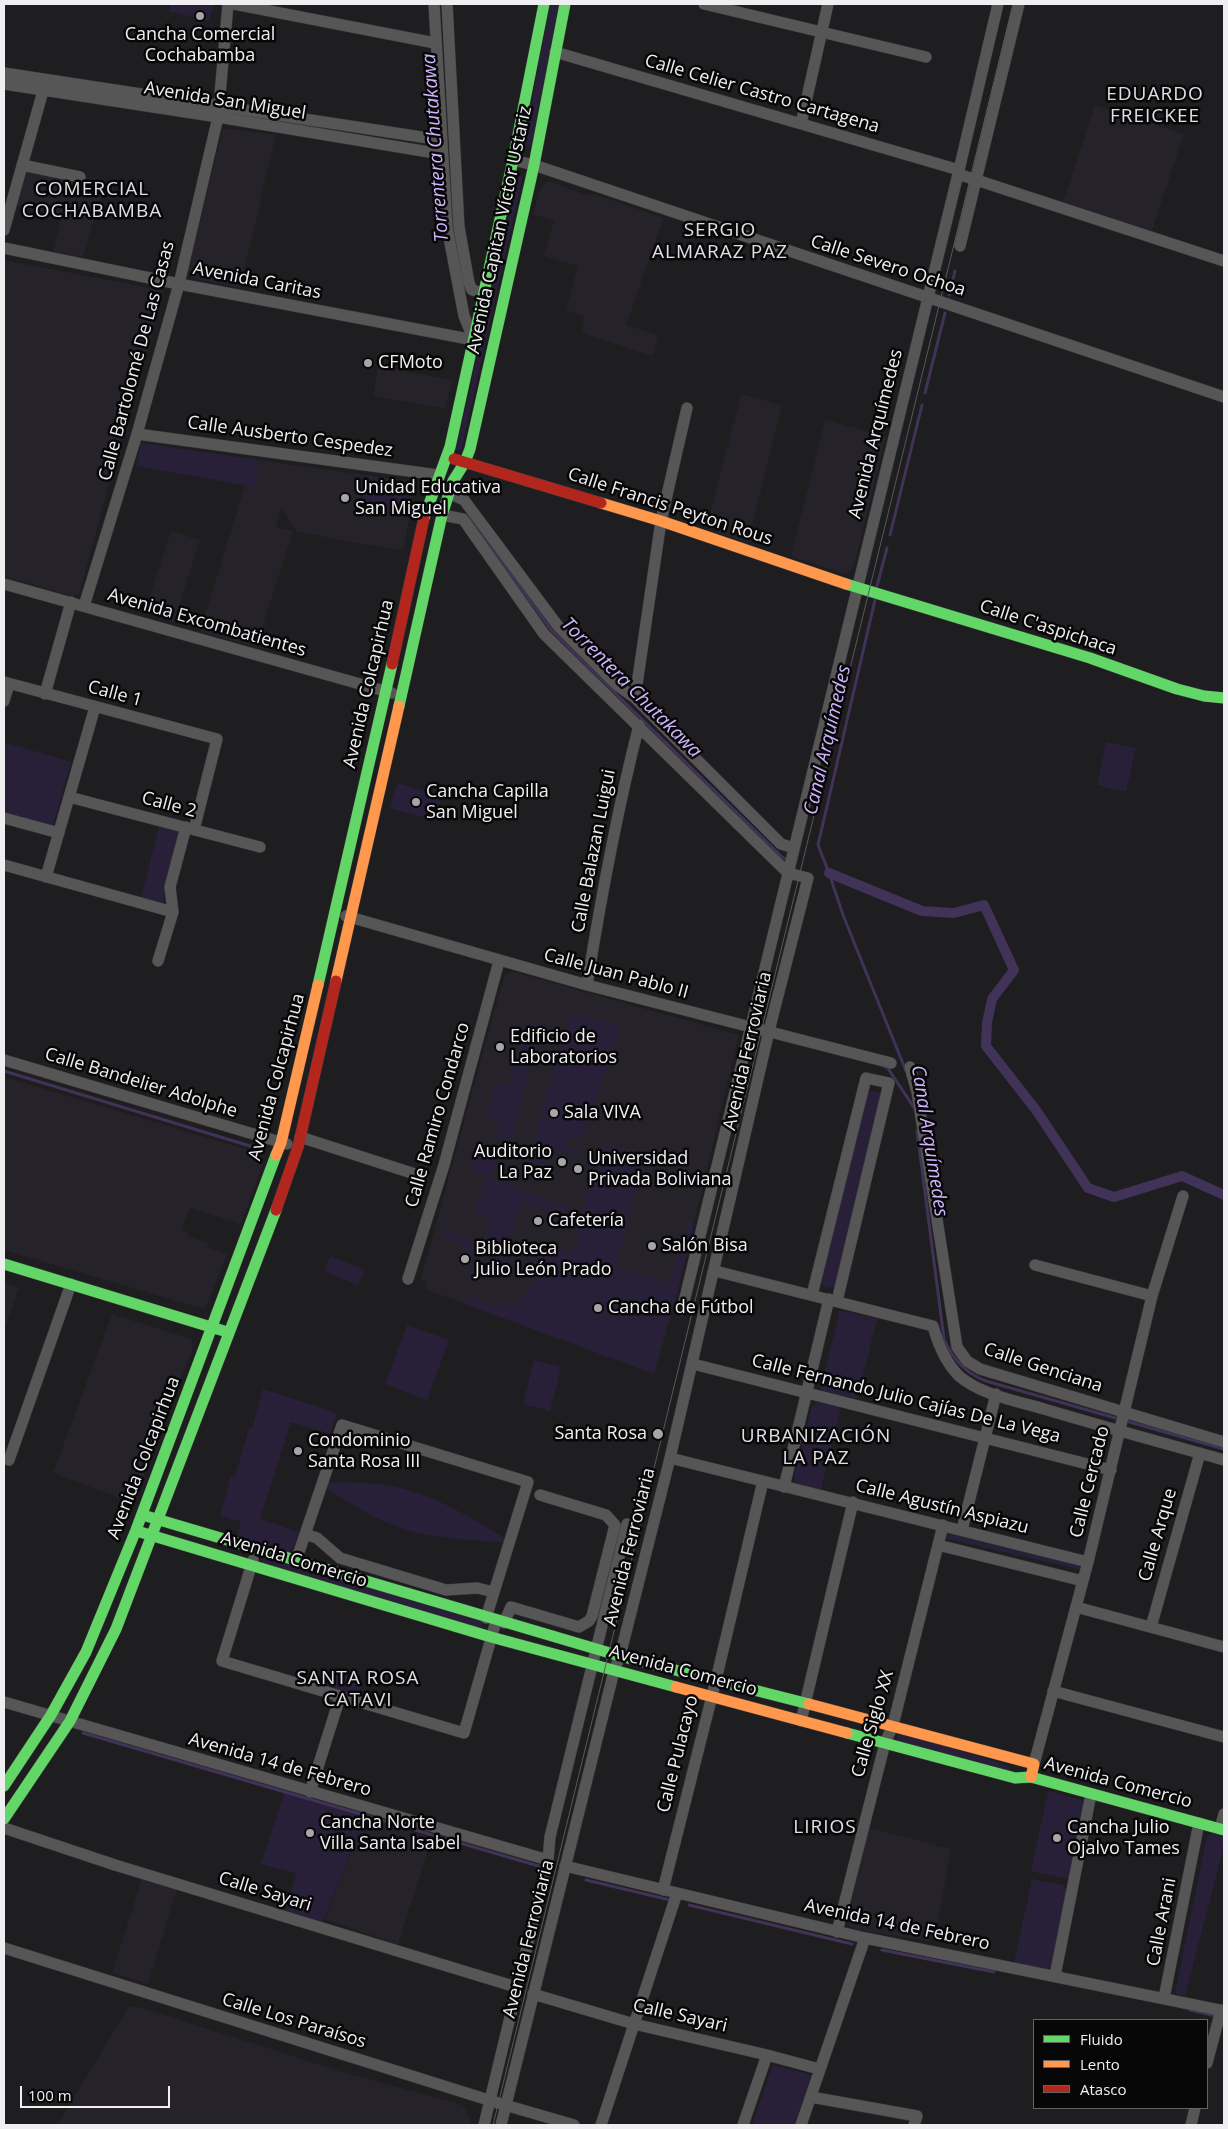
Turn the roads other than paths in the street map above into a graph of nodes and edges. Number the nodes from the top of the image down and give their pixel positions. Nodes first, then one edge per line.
1 (228, 4) edge
2 (234, 4) edge
3 (434, 4) edge
4 (447, 4) edge
5 (544, 4) edge
6 (565, 4) edge
7 (704, 4) edge
8 (828, 4) edge
9 (998, 4) edge
10 (1019, 4) edge
11 (822, 30) junction
12 (435, 43) junction
13 (556, 52) junction
14 (926, 56) dead end
15 (4, 72) edge
16 (4, 84) edge
17 (44, 91) junction
18 (218, 112) junction
19 (801, 124) junction
20 (441, 140) junction
21 (441, 154) junction
22 (513, 160) junction
23 (22, 165) junction
24 (534, 165) junction
25 (959, 172) junction
26 (80, 177) dead end
27 (976, 180) junction
28 (4, 230) edge
29 (960, 246) dead end
30 (4, 248) edge
31 (1224, 261) edge
32 (179, 284) junction
33 (484, 294) junction
34 (928, 298) junction
35 (474, 340) junction
36 (1224, 397) edge
37 (688, 408) dead end
38 (137, 434) junction
39 (447, 457) junction
40 (465, 462) junction
41 (438, 476) junction
42 (449, 493) junction
43 (442, 514) junction
44 (662, 521) junction
45 (4, 584) edge
46 (856, 587) junction
47 (881, 593) joint
48 (71, 602) junction
49 (84, 606) junction
50 (6, 683) edge
51 (386, 692) junction
52 (45, 694) junction
53 (402, 696) junction
54 (1204, 696) junction
55 (635, 698) junction
56 (1224, 698) edge
57 (4, 701) edge
58 (95, 707) junction
59 (1224, 710) edge
60 (639, 725) junction
61 (69, 796) junction
62 (4, 818) edge
63 (190, 829) junction
64 (59, 833) junction
65 (260, 847) dead end
66 (794, 848) junction
67 (4, 864) edge
68 (788, 873) junction
69 (46, 877) junction
70 (173, 912) junction
71 (334, 914) junction
72 (351, 918) junction
73 (499, 961) junction
74 (158, 962) dead end
75 (587, 985) junction
76 (751, 1027) junction
77 (769, 1031) junction
78 (4, 1060) edge
79 (891, 1063) dead end
80 (910, 1067) dead end
81 (299, 1142) junction
82 (282, 1143) junction
83 (418, 1175) dead end
84 (1183, 1196) dead end
85 (4, 1264) edge
86 (1035, 1265) dead end
87 (715, 1272) junction
88 (408, 1279) dead end
89 (72, 1284) junction
90 (812, 1295) junction
91 (1152, 1296) junction
92 (833, 1300) junction
93 (682, 1310) dead end
94 (211, 1327) junction
95 (229, 1333) junction
96 (693, 1364) junction
97 (807, 1391) junction
98 (996, 1394) junction
99 (1123, 1422) junction
100 (985, 1437) junction
101 (1224, 1442) edge
102 (1200, 1453) junction
103 (670, 1458) junction
104 (8, 1460) dead end
105 (1224, 1460) edge
106 (1111, 1470) junction
107 (763, 1481) junction
108 (784, 1487) junction
109 (540, 1495) dead end
110 (853, 1502) junction
111 (142, 1515) junction
112 (158, 1520) junction
113 (627, 1524) dead end
114 (943, 1525) junction
115 (136, 1530) junction
116 (962, 1530) junction
117 (306, 1534) junction
118 (153, 1536) junction
119 (938, 1545) junction
120 (256, 1549) junction
121 (296, 1561) junction
122 (1088, 1562) junction
123 (251, 1566) junction
124 (1082, 1581) junction
125 (494, 1592) junction
126 (1076, 1607) junction
127 (495, 1620) junction
128 (1151, 1627) junction
129 (491, 1637) junction
130 (1224, 1647) edge
131 (597, 1649) junction
132 (620, 1656) junction
133 (592, 1665) junction
134 (614, 1671) junction
135 (716, 1680) junction
136 (1053, 1691) junction
137 (340, 1697) junction
138 (710, 1697) junction
139 (4, 1702) edge
140 (805, 1702) junction
141 (51, 1715) junction
142 (70, 1721) junction
143 (801, 1721) junction
144 (893, 1725) junction
145 (1224, 1737) edge
146 (885, 1744) junction
147 (1034, 1764) junction
148 (1031, 1777) junction
149 (4, 1786) edge
150 (310, 1792) junction
151 (1091, 1794) junction
152 (1224, 1814) edge
153 (4, 1819) edge
154 (1199, 1823) junction
155 (4, 1828) edge
156 (1222, 1830) edge
157 (548, 1860) junction
158 (565, 1866) junction
159 (663, 1890) junction
160 (677, 1893) junction
161 (837, 1932) junction
162 (865, 1938) junction
163 (4, 1948) edge
164 (1055, 1976) junction
165 (516, 1987) junction
166 (533, 1994) junction
167 (1164, 1998) junction
168 (1221, 2014) edge
169 (634, 2024) junction
170 (767, 2055) junction
171 (1208, 2060) edge
172 (819, 2070) junction
173 (811, 2097) junction
174 (490, 2101) junction
175 (506, 2105) junction
176 (1195, 2109) edge
177 (916, 2120) edge
178 (484, 2125) edge
179 (501, 2125) edge
180 (574, 2125) edge
181 (601, 2125) edge
182 (743, 2125) edge
183 (801, 2125) edge
184 (1191, 2125) edge

1 - 18 street, Calle Bartolomé De Las Casas
2 - 12 street
3 - 12 street
4 - 33 street
5 - 22 main road, Avenida Capitan Víctor Ustariz
6 - 13 main road, Avenida Capitan Víctor Ustariz
7 - 11 street
8 - 11 street
9 - 25 street, Avenida Arquímedes
10 - 27 street
11 - 14 street
11 - 19 street
12 - 20 street
13 - 19 street, Calle Celier Castro Cartagena
13 - 24 main road, Avenida Capitan Víctor Ustariz
15 - 18 street, Avenida San Miguel
16 - 17 street, Avenida San Miguel
17 - 18 street, Avenida San Miguel
17 - 23 street
18 - 20 street, Avenida San Miguel
18 - 21 street, Avenida San Miguel
18 - 32 street, Calle Bartolomé De Las Casas
19 - 25 street, Calle Celier Castro Cartagena
20 - 21 street
21 - 35 street
22 - 24 street, Calle Severo Ochoa
22 - 33 main road, Avenida Capitan Víctor Ustariz
23 - 26 street
23 - 28 street
24 - 34 street, Calle Severo Ochoa
24 - 40 main road, Avenida Capitan Víctor Ustariz
25 - 27 street, Calle Celier Castro Cartagena
25 - 34 street, Avenida Arquímedes
27 - 29 street
27 - 31 street, Calle Celier Castro Cartagena
30 - 32 street, Avenida Caritas
32 - 35 street, Avenida Caritas
32 - 38 street, Calle Bartolomé De Las Casas
33 - 35 main road, Avenida Capitan Víctor Ustariz
34 - 36 street, Calle Severo Ochoa
34 - 46 street, Avenida Arquímedes
35 - 39 main road, Avenida Capitan Víctor Ustariz
37 - 44 street
38 - 41 street, Calle Ausberto Cespedez
38 - 49 street, Calle Bartolomé De Las Casas
39 - 40 main road, Calle Francis Peyton Rous
39 - 41 main road, Avenida Colcapirhua
40 - 42 main road, Avenida Colcapirhua
40 - 44 main road, Calle Francis Peyton Rous
41 - 51 main road, Avenida Colcapirhua
42 - 43 main road, Avenida Colcapirhua
42 - 55 street
43 - 53 main road, Avenida Colcapirhua
43 - 60 street
44 - 46 main road, Calle Francis Peyton Rous
44 - 55 street
45 - 48 street, Avenida Excombatientes
46 - 47 main road, Calle Francis Peyton Rous
46 - 66 street, Avenida Arquímedes
47 - 54 main road, Calle C'aspichaca
48 - 49 street, Avenida Excombatientes
48 - 52 street
49 - 51 street, Avenida Excombatientes
50 - 52 street, Calle 1
50 - 57 street
51 - 53 street, Avenida Excombatientes
51 - 71 main road, Avenida Colcapirhua
52 - 58 street, Calle 1
53 - 72 main road, Avenida Colcapirhua
54 - 56 main road, Calle C'aspichaca
54 - 59 main road, Calle C'aspichaca
55 - 66 street
58 - 61 street
58 - 63 street, Calle 1
60 - 68 street
60 - 75 street, Calle Balazan Luigui
61 - 63 street, Calle 2
61 - 64 street
62 - 64 street
63 - 65 street, Calle 2
63 - 70 street
64 - 69 street
66 - 68 street, Avenida Arquímedes
67 - 69 street
68 - 76 street, Avenida Ferroviaria
68 - 77 street, Avenida Ferroviaria
69 - 70 street
70 - 74 street
71 - 72 street, Calle Juan Pablo II
71 - 82 main road, Avenida Colcapirhua
72 - 73 street, Calle Juan Pablo II
72 - 81 main road, Avenida Colcapirhua
73 - 75 street, Calle Juan Pablo II
73 - 88 street, Calle Ramiro Condarco
75 - 76 street, Calle Juan Pablo II
76 - 77 street, Calle Juan Pablo II
76 - 93 street, Avenida Ferroviaria
77 - 79 street, Calle Juan Pablo II
77 - 87 street, Avenida Ferroviaria
78 - 82 street, Calle Bandelier Adolphe
80 - 99 street, Calle Genciana
81 - 82 street, Calle Bandelier Adolphe
81 - 83 street, Calle Bandelier Adolphe
81 - 95 main road, Avenida Colcapirhua
82 - 94 main road, Avenida Colcapirhua
84 - 91 street, Calle Cercado
85 - 89 main road
86 - 91 street
87 - 90 street
87 - 96 street, Avenida Ferroviaria
89 - 94 main road
89 - 104 street
90 - 92 street
90 - 92 street
91 - 99 street, Calle Cercado
92 - 97 street
92 - 98 street, Calle Genciana
94 - 95 main road
94 - 111 main road, Avenida Colcapirhua
95 - 112 main road, Avenida Colcapirhua
96 - 97 street, Calle Fernando Julio Cajías De La Vega
96 - 103 street, Avenida Ferroviaria
97 - 100 street, Calle Fernando Julio Cajías De La Vega
97 - 108 street
98 - 99 street, Calle Genciana
98 - 100 street
99 - 101 street, Calle Genciana
99 - 102 street, Calle Genciana
99 - 106 street, Calle Cercado
100 - 106 street, Calle Fernando Julio Cajías De La Vega
100 - 116 street
102 - 105 street, Calle Genciana
102 - 128 street, Calle Arque
103 - 107 street, Calle Agustín Aspiazu
103 - 132 street, Avenida Ferroviaria
106 - 122 street, Calle Cercado
107 - 108 street, Calle Agustín Aspiazu
107 - 135 street, Calle Pulacayo
108 - 110 street, Calle Agustín Aspiazu
109 - 127 street
110 - 114 street, Calle Agustín Aspiazu
110 - 140 street
111 - 112 main road, Avenida Comercio
111 - 115 main road, Avenida Colcapirhua
112 - 118 main road
112 - 120 main road, Avenida Comercio
113 - 131 street, Avenida Ferroviaria
114 - 116 street, Calle Agustín Aspiazu
114 - 119 street, Calle Siglo XX
115 - 118 main road, Avenida Comercio
115 - 141 main road, Avenida Colcapirhua
116 - 122 street, Calle Agustín Aspiazu
117 - 121 street
117 - 125 street
117 - 125 street
118 - 123 main road, Avenida Comercio
118 - 142 main road, Avenida Colcapirhua
119 - 124 street
119 - 144 street, Calle Siglo XX
120 - 121 main road, Avenida Comercio
120 - 123 street
121 - 127 main road, Avenida Comercio
122 - 124 street, Calle Cercado
123 - 129 main road, Avenida Comercio
123 - 137 street
124 - 126 street, Calle Cercado
125 - 127 street
126 - 128 street
126 - 136 street, Calle Cercado
127 - 129 street
127 - 131 main road, Avenida Comercio
128 - 130 street
129 - 133 main road, Avenida Comercio
129 - 137 street
131 - 132 main road, Avenida Comercio
131 - 133 street, Avenida Ferroviaria
132 - 134 street, Avenida Ferroviaria
132 - 135 main road, Avenida Comercio
133 - 134 main road, Avenida Comercio
133 - 157 street, Avenida Ferroviaria
134 - 138 main road, Avenida Comercio
134 - 158 street, Avenida Ferroviaria
135 - 138 street, Calle Pulacayo
135 - 140 main road, Avenida Comercio
136 - 145 street
136 - 147 street, Calle Cercado
137 - 150 street
138 - 143 main road, Avenida Comercio
138 - 159 street, Calle Pulacayo
139 - 141 street, Avenida 14 de Febrero
140 - 143 street
140 - 144 main road, Avenida Comercio
141 - 142 street, Avenida 14 de Febrero
141 - 149 main road, Avenida Colcapirhua
142 - 150 street, Avenida 14 de Febrero
142 - 153 main road, Avenida Colcapirhua
143 - 146 main road, Avenida Comercio
144 - 146 street, Calle Siglo XX
144 - 147 main road, Avenida Comercio
146 - 148 main road, Avenida Comercio
146 - 161 street, Calle Siglo XX
147 - 148 main road, Calle Cercado
148 - 151 main road, Avenida Comercio
150 - 157 street, Avenida 14 de Febrero
151 - 154 main road, Avenida Comercio
151 - 164 street
152 - 156 street
154 - 156 main road, Avenida Comercio
154 - 167 street, Calle Arani
155 - 165 street, Calle Sayari
157 - 165 street, Avenida Ferroviaria
158 - 159 street, Avenida 14 de Febrero
158 - 166 street, Avenida Ferroviaria
159 - 160 street, Avenida 14 de Febrero
160 - 161 street, Avenida 14 de Febrero
160 - 169 street
161 - 162 street, Avenida 14 de Febrero
162 - 164 street, Avenida 14 de Febrero
162 - 172 street
163 - 174 street, Calle Los Paraísos
164 - 167 street, Avenida 14 de Febrero
165 - 174 street, Avenida Ferroviaria
166 - 169 street, Calle Sayari
166 - 175 street, Avenida Ferroviaria
167 - 168 street, Avenida 14 de Febrero
168 - 171 street
169 - 170 street, Calle Sayari
169 - 181 street
170 - 172 street, Calle Sayari
170 - 182 street
172 - 173 street
173 - 177 street
173 - 183 street
174 - 175 street, Calle Los Paraísos
174 - 178 street, Avenida Ferroviaria
175 - 179 street, Avenida Ferroviaria
175 - 180 street, Calle Los Paraísos
176 - 184 street

